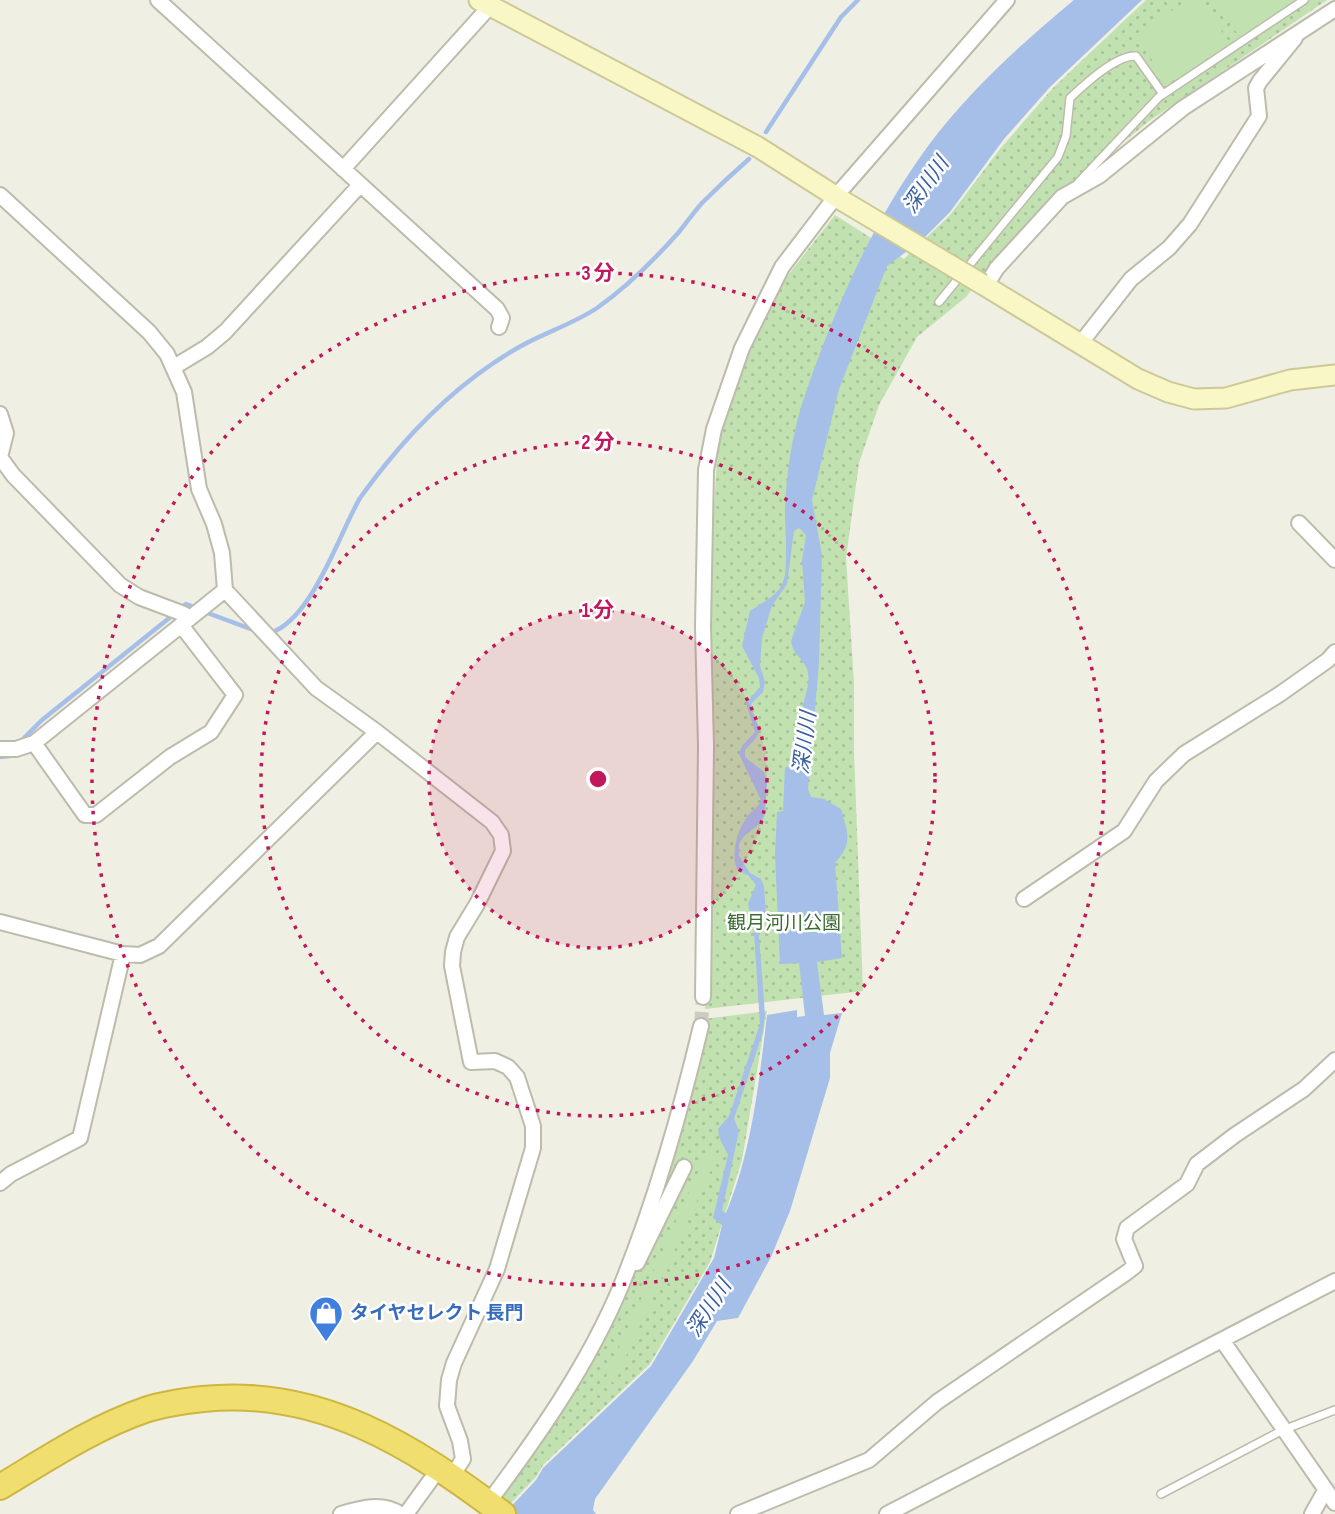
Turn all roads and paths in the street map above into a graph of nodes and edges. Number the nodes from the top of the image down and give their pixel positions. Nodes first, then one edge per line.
1 (158, 0) edge
2 (1007, 0) edge
3 (1304, 0) edge
4 (484, 3) edge
5 (1335, 9) edge
6 (1297, 33) junction
7 (1163, 94) junction
8 (343, 169) junction
9 (360, 185) junction
10 (1067, 193) junction
11 (0, 195) edge
12 (839, 198) junction
13 (984, 285) junction
14 (939, 302) dead end
15 (499, 327) dead end
16 (1080, 344) junction
17 (174, 368) junction
18 (1335, 375) edge
19 (0, 414) edge
20 (1299, 523) dead end
21 (1335, 560) edge
22 (225, 590) junction
23 (183, 623) junction
24 (1335, 652) edge
25 (377, 732) junction
26 (34, 743) junction
27 (0, 749) edge
28 (1024, 900) dead end
29 (0, 922) edge
30 (123, 954) junction
31 (704, 997) tunnel mouth
32 (701, 1026) tunnel mouth
33 (1335, 1060) edge
34 (684, 1167) dead end
35 (0, 1183) edge
36 (626, 1272) junction
37 (1335, 1282) edge
38 (1222, 1340) junction
39 (1335, 1410) edge
40 (1283, 1430) junction
41 (444, 1474) junction
42 (0, 1487) edge
43 (1325, 1491) junction
44 (1161, 1493) dead end
45 (1335, 1503) edge
46 (495, 1509) edge
47 (341, 1514) edge
48 (400, 1514) edge
49 (406, 1514) edge
50 (738, 1514) edge
51 (887, 1514) edge
52 (1312, 1514) edge

1 - 8 street
2 - 12 street
3 - 7 lane
4 - 8 street
4 - 12 street
5 - 6 street
6 - 10 street
6 - 16 street
7 - 10 lane
7 - 14 lane
8 - 9 street
9 - 15 street
9 - 17 street
10 - 13 street
11 - 17 street
12 - 13 street, bridge
12 - 31 street
13 - 16 street
16 - 18 street
17 - 22 street
19 - 23 street
20 - 21 street
22 - 23 street
22 - 25 street
23 - 26 street
23 - 26 street
24 - 28 street
25 - 30 street
25 - 41 street
26 - 27 street
29 - 30 street
30 - 35 street
32 - 36 street
33 - 50 street
34 - 36 street
36 - 46 street
37 - 38 street
38 - 40 street
38 - 51 street
39 - 40 lane
40 - 43 street
40 - 44 lane
41 - 42 highway
41 - 46 highway
41 - 49 street
43 - 45 street
43 - 52 street
47 - 48 street

